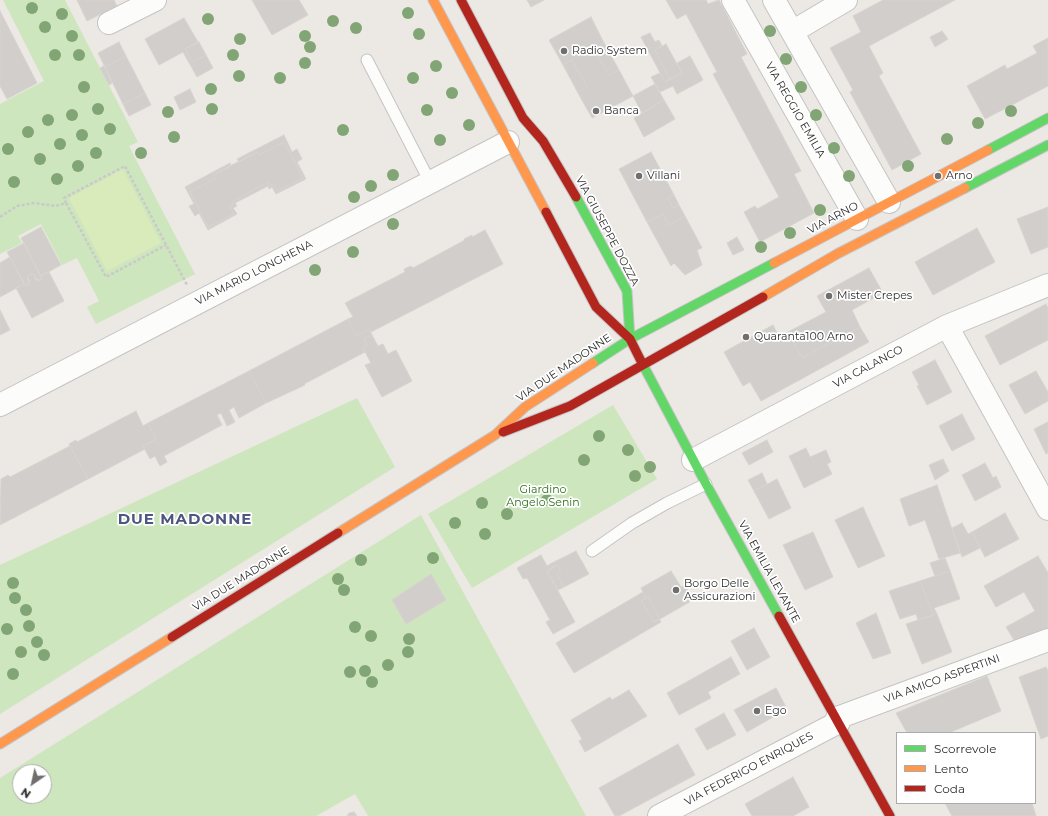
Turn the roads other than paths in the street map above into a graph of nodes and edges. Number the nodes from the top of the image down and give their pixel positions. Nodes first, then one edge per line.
1 (155, 0) edge
2 (433, 0) edge
3 (461, 0) edge
4 (733, 0) edge
5 (774, 0) edge
6 (846, 0) edge
7 (109, 23) dead end
8 (792, 32) junction
9 (367, 60) dead end
10 (524, 118) junction
11 (1048, 118) edge
12 (519, 141) junction
13 (1048, 145) edge
14 (525, 173) junction
15 (430, 182) junction
16 (889, 202) junction
17 (857, 219) junction
18 (1048, 285) edge
19 (947, 326) junction
20 (630, 339) junction
21 (644, 365) junction
22 (0, 405) edge
23 (495, 435) junction
24 (693, 460) junction
25 (706, 484) junction
26 (1048, 509) edge
27 (592, 551) dead end
28 (1048, 640) edge
29 (838, 720) junction
30 (0, 744) edge
31 (660, 816) edge
32 (890, 816) edge

1 - 7 street
2 - 12 main road, VIA GIUSEPPE DOZZA
3 - 10 main road, VIA GIUSEPPE DOZZA
4 - 17 street, VIA REGGIO EMILIA
5 - 8 street
6 - 8 street
8 - 16 street
9 - 15 lane
10 - 12 main road, VIA GIUSEPPE DOZZA
10 - 20 main road, VIA GIUSEPPE DOZZA
11 - 16 main road, VIA ARNO
12 - 14 main road, VIA GIUSEPPE DOZZA
12 - 14 main road, VIA GIUSEPPE DOZZA
12 - 15 street, VIA MARIO LONGHENA
13 - 21 main road
14 - 20 main road, VIA GIUSEPPE DOZZA
15 - 22 street, VIA MARIO LONGHENA
16 - 17 main road, VIA ARNO
17 - 20 main road, VIA ARNO
18 - 19 street, VIA CALANCO
19 - 24 street, VIA CALANCO
19 - 26 street
20 - 21 main road, VIA EMILIA LEVANTE
20 - 23 main road, VIA DUE MADONNE
21 - 23 main road, VIA DUE MADONNE
21 - 24 main road, VIA EMILIA LEVANTE
23 - 30 main road, VIA DUE MADONNE
24 - 25 main road, VIA EMILIA LEVANTE
25 - 27 lane
25 - 29 main road, VIA EMILIA LEVANTE
28 - 29 street, VIA AMICO ASPERTINI
29 - 31 street, VIA FEDERIGO ENRIQUES
29 - 32 main road, VIA EMILIA LEVANTE

